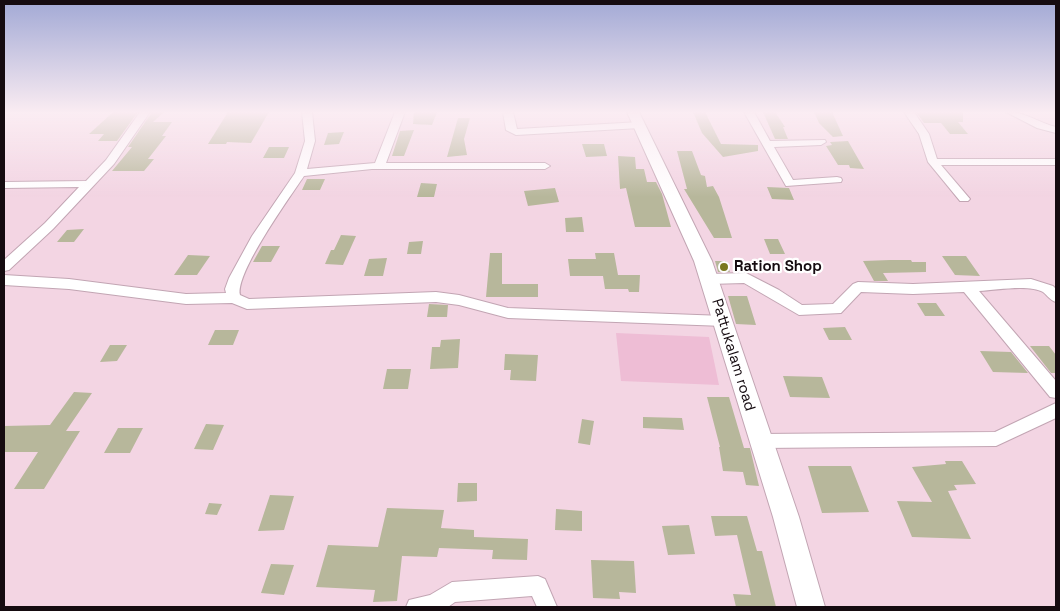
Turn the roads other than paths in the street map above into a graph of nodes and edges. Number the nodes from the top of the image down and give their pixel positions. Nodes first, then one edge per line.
1 (125, 141) edge
2 (310, 141) edge
3 (389, 141) edge
4 (647, 141) edge
5 (766, 141) edge
6 (926, 141) edge
7 (821, 142) dead end
8 (768, 144) junction
9 (933, 162) junction
10 (1056, 162) edge
11 (379, 166) junction
12 (545, 166) dead end
13 (300, 173) junction
14 (837, 180) dead end
15 (89, 184) junction
16 (4, 185) edge
17 (964, 200) dead end
18 (4, 267) edge
19 (709, 279) junction
20 (4, 280) edge
21 (968, 287) junction
22 (1056, 297) edge
23 (234, 298) junction
24 (724, 321) junction
25 (1056, 392) edge
26 (1056, 410) edge
27 (760, 441) junction
28 (416, 607) edge
29 (547, 607) edge
30 (811, 607) edge

1 - 15 street
2 - 13 street
3 - 11 street
4 - 19 main road, Pattukalam road
5 - 8 street
6 - 9 street
7 - 8 street
8 - 14 street
9 - 10 street
9 - 17 street
11 - 12 street
11 - 13 street
13 - 23 street
15 - 16 street
15 - 18 street
19 - 21 street
19 - 24 main road, Pattukalam road
20 - 23 street
21 - 22 street
21 - 25 street
23 - 24 street
24 - 27 main road, Pattukalam road
26 - 27 street
27 - 30 main road, Pattukalam road
28 - 29 street

